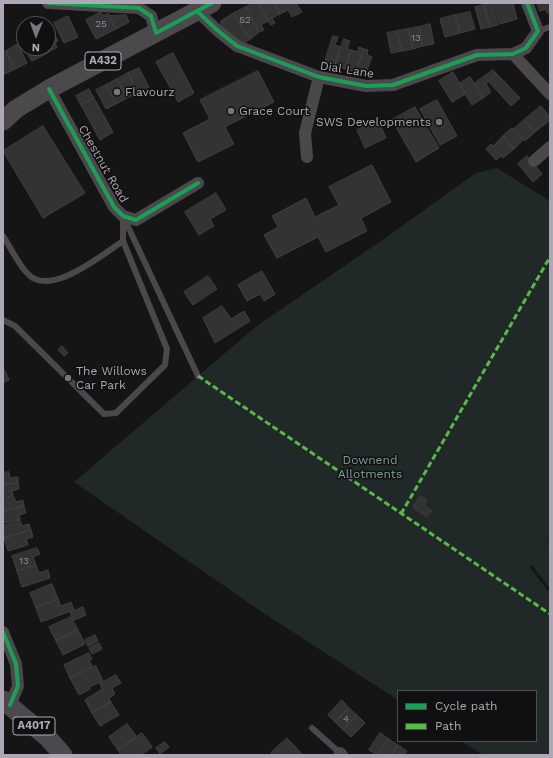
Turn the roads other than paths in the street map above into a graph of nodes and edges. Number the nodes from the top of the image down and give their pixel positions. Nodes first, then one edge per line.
1 (48, 3) edge
2 (527, 3) edge
3 (205, 7) edge
4 (550, 27) edge
5 (538, 31) junction
6 (156, 33) junction
7 (513, 54) junction
8 (319, 77) junction
9 (50, 89) junction
10 (550, 94) edge
11 (7, 114) edge
12 (550, 147) edge
13 (307, 158) dead end
14 (534, 161) dead end
15 (198, 183) dead end
16 (123, 216) junction
17 (3, 236) edge
18 (123, 242) junction
19 (3, 320) edge
20 (198, 376) dead end
21 (3, 632) edge
22 (6, 702) edge
23 (312, 728) dead end
24 (341, 754) edge
25 (63, 755) edge

1 - 6 street
2 - 5 street
3 - 6 main road, A432
3 - 8 street, Dial Lane
4 - 5 lane
5 - 7 street
6 - 9 main road, A432
7 - 8 street, Dial Lane
7 - 10 street
8 - 13 street
9 - 11 main road, A432
9 - 16 street, Chestnut Road
12 - 14 street
15 - 16 street, Chestnut Road
16 - 18 lane
16 - 20 lane
17 - 18 lane
18 - 19 lane
21 - 22 street
22 - 25 main road, A4017
23 - 24 lane

